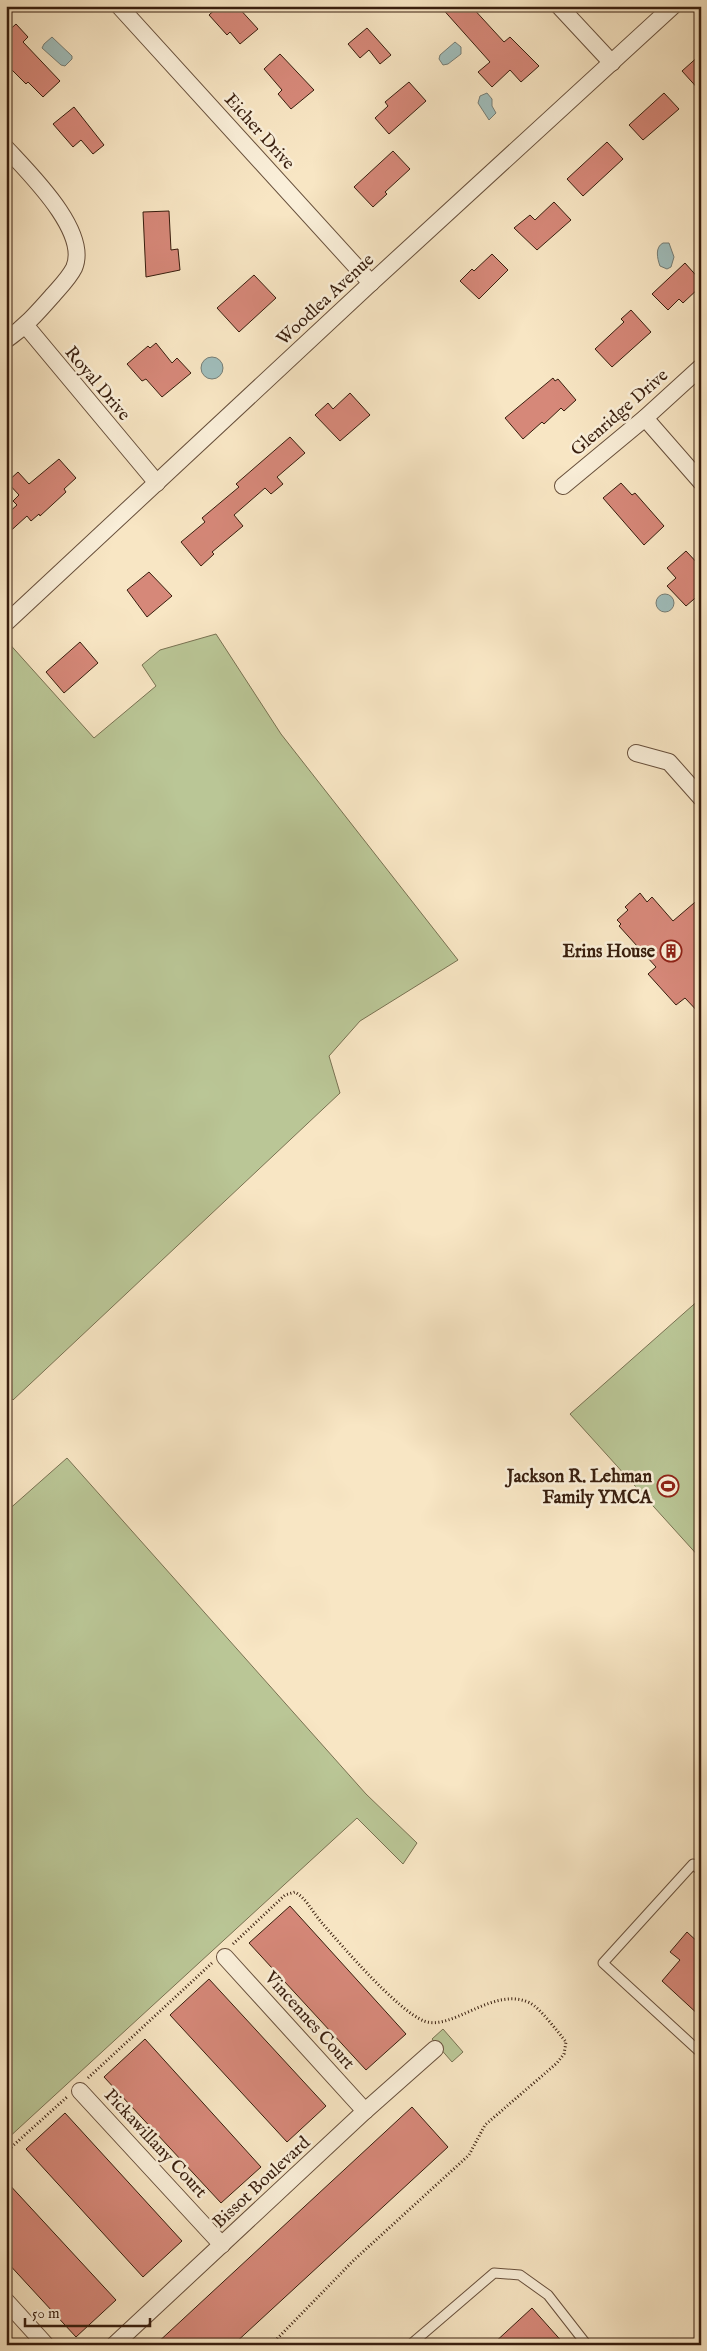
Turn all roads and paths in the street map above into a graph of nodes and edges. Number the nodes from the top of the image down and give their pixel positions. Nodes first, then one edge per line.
1 (119, 6) edge
2 (559, 6) edge
3 (673, 6) edge
4 (612, 63) junction
5 (6, 148) edge
6 (371, 283) junction
7 (26, 326) junction
8 (6, 340) edge
9 (701, 367) edge
10 (645, 418) junction
11 (701, 482) edge
12 (157, 483) junction
13 (563, 486) dead end
14 (7, 622) edge
15 (636, 753) dead end
16 (701, 798) edge
17 (701, 1871) edge
18 (225, 1957) dead end
19 (436, 2049) dead end
20 (701, 2053) edge
21 (80, 2091) dead end
22 (365, 2111) junction
23 (222, 2245) junction
24 (6, 2301) edge
25 (46, 2345) edge
26 (114, 2345) edge
27 (410, 2345) edge
28 (587, 2345) edge

1 - 6 street, Eicher Drive
2 - 4 street
3 - 4 street, Woodlea Avenue
4 - 6 street, Woodlea Avenue
5 - 7 street
6 - 12 street, Woodlea Avenue
7 - 8 street
7 - 12 street, Royal Drive
9 - 10 street, Glenridge Drive
10 - 11 street
10 - 13 street, Glenridge Drive
12 - 14 street, Woodlea Avenue
15 - 16 street
17 - 20 lane
18 - 22 street, Vincennes Court
19 - 22 street, Bissot Boulevard
21 - 23 street, Pickawillany Court
22 - 23 street, Bissot Boulevard
23 - 26 street, Bissot Boulevard
24 - 25 street
27 - 28 lane

